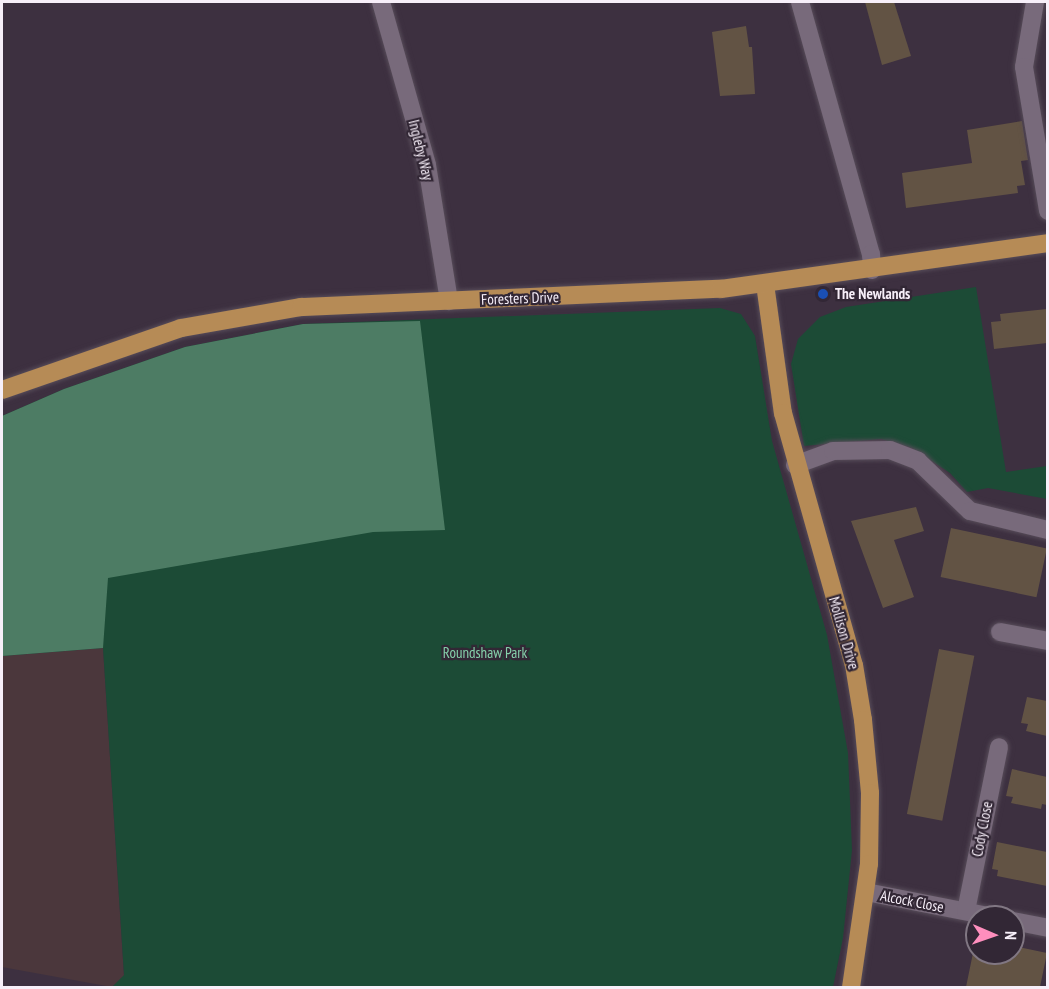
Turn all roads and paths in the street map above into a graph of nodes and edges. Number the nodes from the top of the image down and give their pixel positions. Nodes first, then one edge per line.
1 (381, 2) edge
2 (800, 2) edge
3 (1035, 2) edge
4 (1047, 211) edge
5 (1047, 243) edge
6 (872, 270) junction
7 (765, 284) junction
8 (449, 301) junction
9 (2, 390) edge
10 (795, 465) junction
11 (1047, 530) edge
12 (1000, 632) dead end
13 (1047, 641) edge
14 (999, 747) dead end
15 (866, 892) junction
16 (967, 905) edge
17 (965, 911) edge
18 (1025, 923) edge
19 (1047, 928) edge
20 (851, 987) edge

1 - 8 street, Ingleby Way
2 - 6 street
3 - 4 street
5 - 6 main road, Foresters Drive
6 - 7 main road, Foresters Drive
7 - 8 main road, Foresters Drive
7 - 10 main road, Mollison Drive
8 - 9 main road, Foresters Drive
10 - 11 street
10 - 15 main road, Mollison Drive
12 - 13 street
14 - 16 street, Cody Close
15 - 17 street, Alcock Close
15 - 20 main road, Mollison Drive
18 - 19 street

